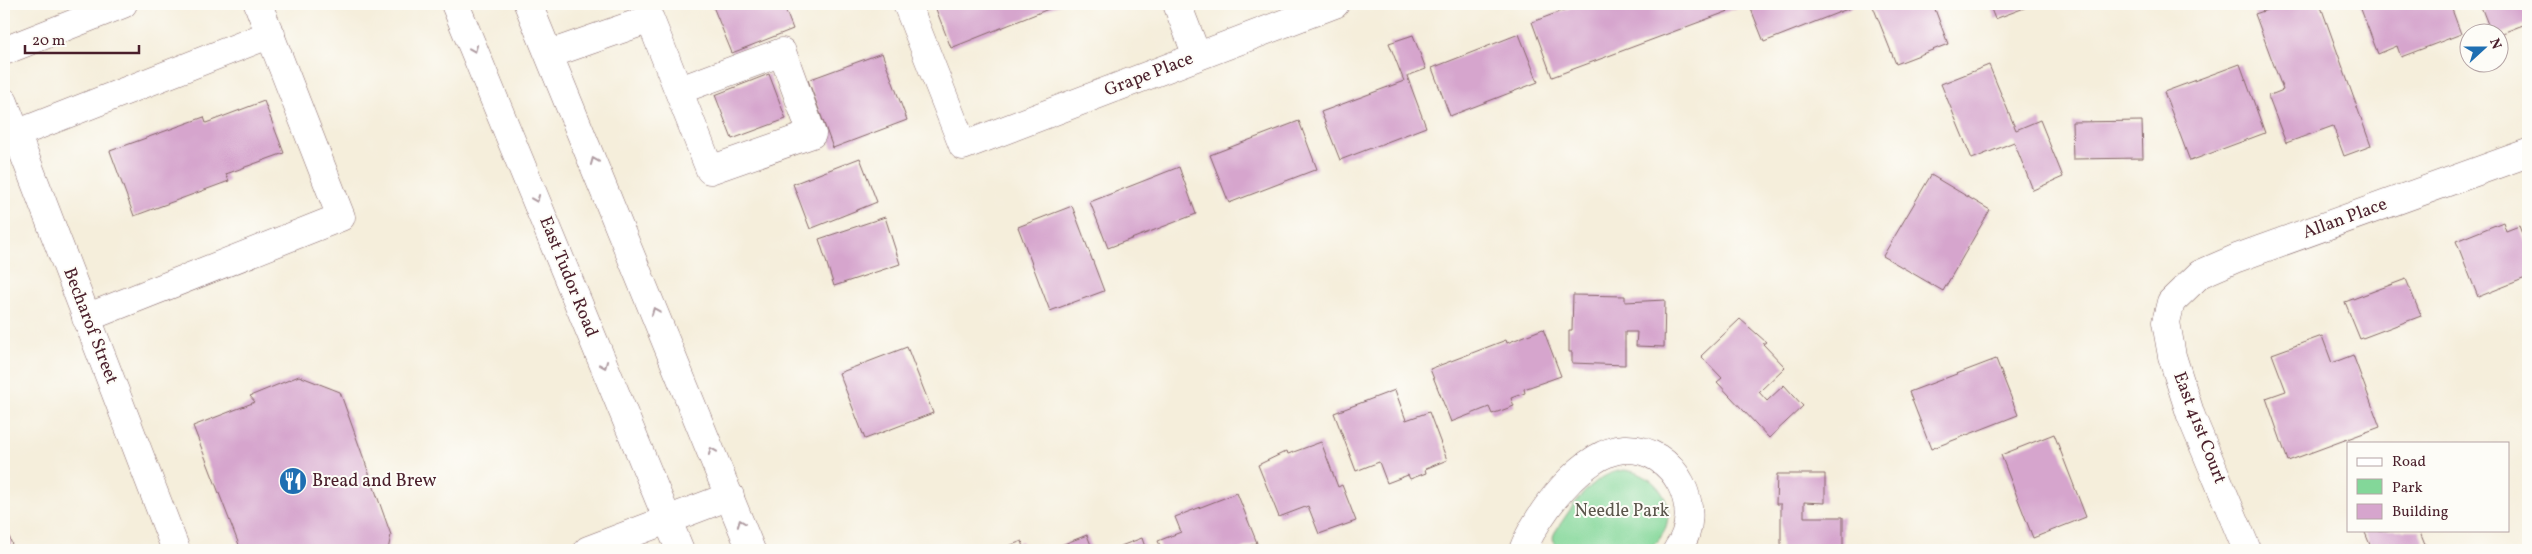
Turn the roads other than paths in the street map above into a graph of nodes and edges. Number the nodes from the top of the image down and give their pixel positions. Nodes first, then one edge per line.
1 (123, 4) edge
2 (258, 4) edge
3 (455, 4) edge
4 (528, 4) edge
5 (907, 4) edge
6 (1177, 4) edge
7 (1335, 4) edge
8 (270, 34) junction
9 (4, 51) edge
10 (550, 54) junction
11 (1197, 56) junction
12 (680, 90) junction
13 (4, 102) edge
14 (16, 134) junction
15 (2528, 153) edge
16 (2171, 302) joint
17 (86, 318) junction
18 (730, 496) junction
19 (668, 520) junction
20 (176, 550) edge
21 (588, 550) edge
22 (680, 550) edge
23 (752, 550) edge
24 (1522, 550) edge
25 (1677, 550) edge
26 (2248, 550) edge

1 - 9 street
2 - 8 street
3 -> 19 street, East Tudor Road
4 - 10 street
5 - 11 street, Grape Place
6 - 11 street
7 - 11 street, Grape Place
8 - 14 street
8 - 17 street
10 - 12 street
18 -> 10 street
12 - 12 street
13 - 14 street, Becharof Street
14 - 17 street, Becharof Street
15 - 16 street, Allan Place
16 - 26 street, East 41st Court
17 - 20 street, Becharof Street
18 - 19 street
23 -> 18 street
19 - 21 street
19 - 22 street, East Tudor Road
24 - 25 street

